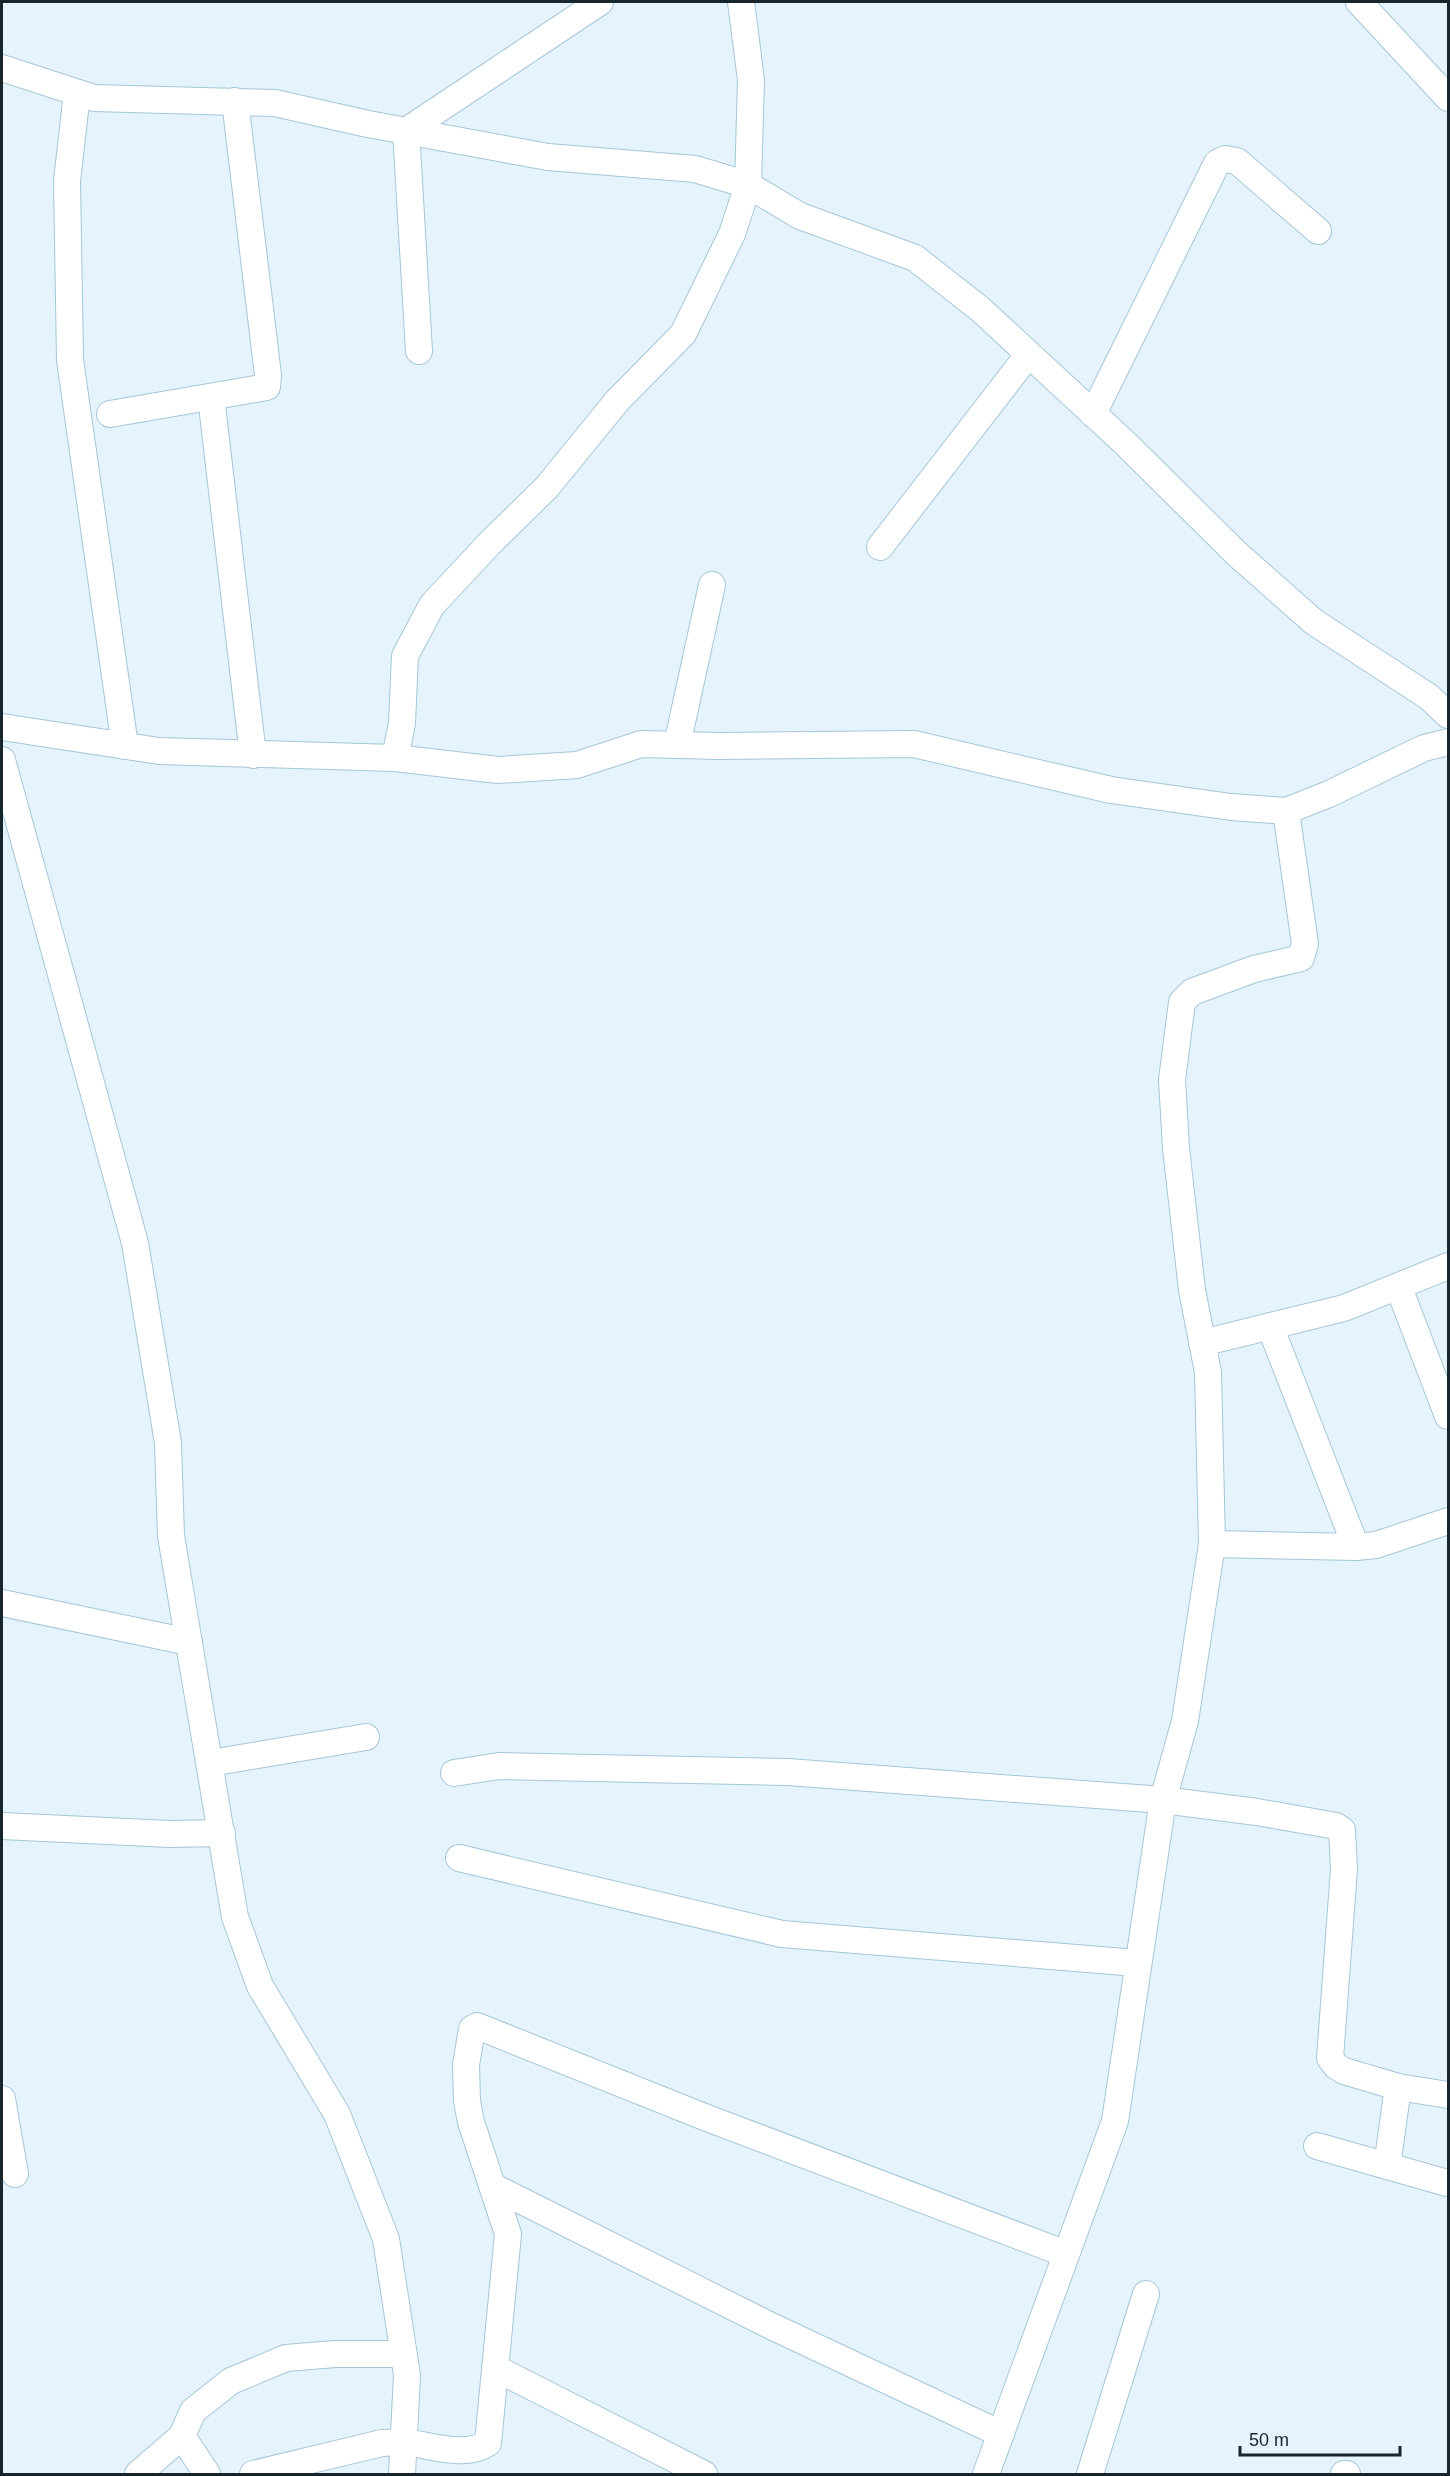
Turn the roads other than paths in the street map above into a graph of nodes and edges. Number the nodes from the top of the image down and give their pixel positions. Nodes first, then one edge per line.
1 (600, 2) edge
2 (741, 2) edge
3 (1359, 2) edge
4 (2, 68) edge
5 (77, 93) junction
6 (1449, 98) edge
7 (235, 101) junction
8 (406, 131) junction
9 (748, 185) junction
10 (1318, 231) dead end
11 (419, 351) dead end
12 (1028, 355) junction
13 (211, 397) junction
14 (110, 414) dead end
15 (1093, 414) junction
16 (880, 547) dead end
17 (712, 585) dead end
18 (1449, 715) edge
19 (2, 727) edge
20 (1449, 742) edge
21 (676, 745) junction
22 (125, 746) junction
23 (253, 755) junction
24 (395, 758) junction
25 (2, 760) edge
26 (1286, 811) junction
27 (1449, 1266) edge
28 (1400, 1288) junction
29 (1270, 1326) junction
30 (1202, 1343) junction
31 (1449, 1416) edge
32 (1449, 1521) edge
33 (1212, 1544) junction
34 (1356, 1547) junction
35 (2, 1603) edge
36 (189, 1642) junction
37 (366, 1737) dead end
38 (210, 1763) junction
39 (454, 1773) dead end
40 (1163, 1800) junction
41 (2, 1826) edge
42 (222, 1833) junction
43 (459, 1858) dead end
44 (1137, 1963) junction
45 (1398, 2087) junction
46 (1449, 2095) edge
47 (2, 2099) edge
48 (1317, 2146) dead end
49 (1387, 2166) junction
50 (15, 2174) dead end
51 (1447, 2183) edge
52 (494, 2187) junction
53 (1066, 2254) junction
54 (1146, 2294) dead end
55 (403, 2354) junction
56 (495, 2368) junction
57 (1001, 2434) junction
58 (182, 2436) junction
59 (404, 2442) junction
60 (138, 2475) edge
61 (207, 2475) edge
62 (253, 2475) edge
63 (402, 2475) edge
64 (704, 2475) edge
65 (986, 2475) edge
66 (1090, 2475) edge

1 - 8 street
2 - 9 street
3 - 6 street
4 - 5 street
5 - 7 street
5 - 22 street
7 - 8 street
7 - 13 street
8 - 9 street
8 - 11 street
9 - 12 street
9 - 24 street
10 - 15 street
12 - 15 street
12 - 16 street
13 - 14 street
13 - 23 street
15 - 18 street
17 - 21 street
19 - 22 street
20 - 26 street
21 - 24 street
21 - 26 street
22 - 23 street
23 - 24 street
25 - 36 street
26 - 30 street
27 - 28 street
28 - 29 street
28 - 31 street
29 - 30 street
29 - 34 street
30 - 33 street
32 - 34 street
33 - 34 street
33 - 40 street
35 - 36 street
36 - 38 street
37 - 38 street
38 - 42 street
39 - 40 street
40 - 44 street
40 - 45 street
41 - 42 street
42 - 55 street
43 - 44 street
44 - 53 street
45 - 46 street
45 - 49 street
47 - 50 street
48 - 49 street
49 - 51 street
52 - 53 street
52 - 56 street
52 - 57 street
53 - 57 street
54 - 66 street
55 - 58 street
55 - 59 street
56 - 59 street
56 - 64 street
57 - 65 street
58 - 60 street
58 - 61 street
59 - 62 street
59 - 63 street

